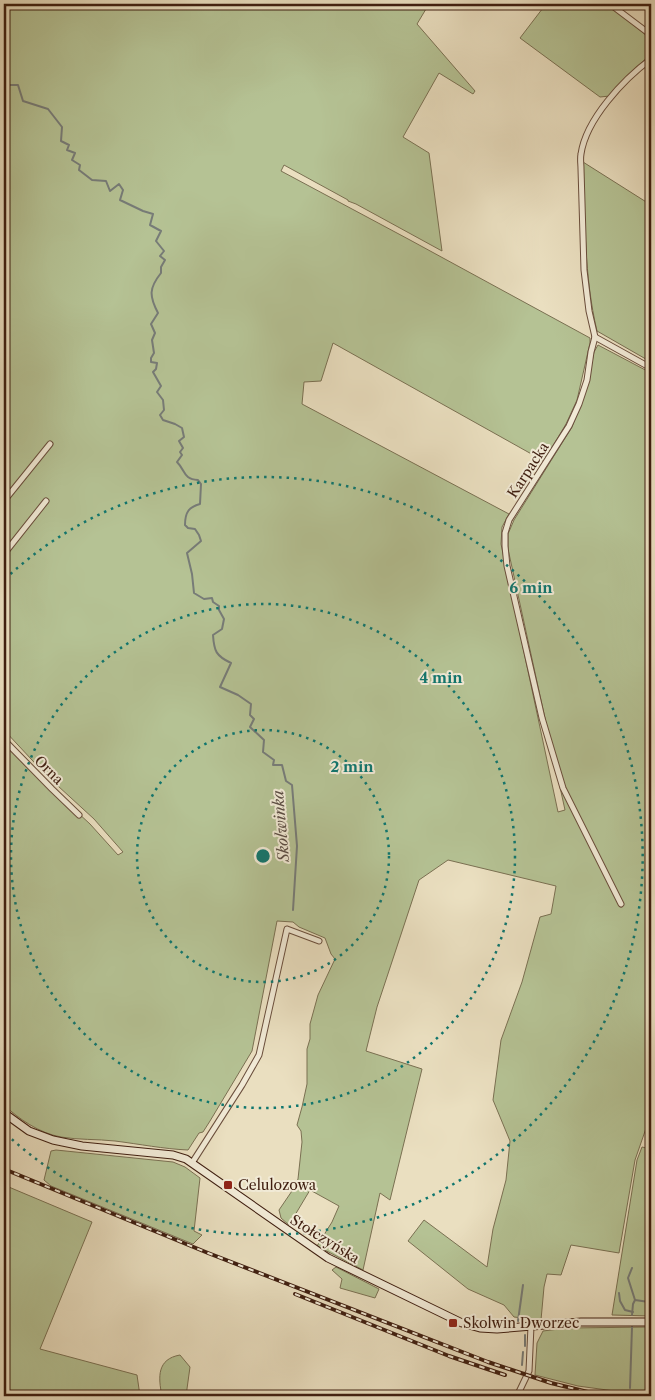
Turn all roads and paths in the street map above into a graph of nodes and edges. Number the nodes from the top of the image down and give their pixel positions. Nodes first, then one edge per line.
1 (610, 4) edge
2 (651, 36) edge
3 (651, 59) edge
4 (595, 337) junction
5 (651, 368) edge
6 (50, 444) dead end
7 (4, 501) edge
8 (46, 501) dead end
9 (4, 554) edge
10 (4, 740) edge
11 (79, 815) dead end
12 (621, 904) dead end
13 (319, 940) dead end
14 (4, 1113) edge
15 (192, 1163) junction
16 (651, 1322) edge
17 (531, 1326) junction
18 (517, 1396) edge

1 - 2 street
3 - 4 street, Karpacka
4 - 5 street
4 - 12 street, Karpacka
6 - 7 street
8 - 9 street
10 - 11 street, Orna
13 - 15 street
14 - 15 street, Stołczyńska
15 - 17 street, Stołczyńska
16 - 17 street, Stołczyńska
17 - 18 street

